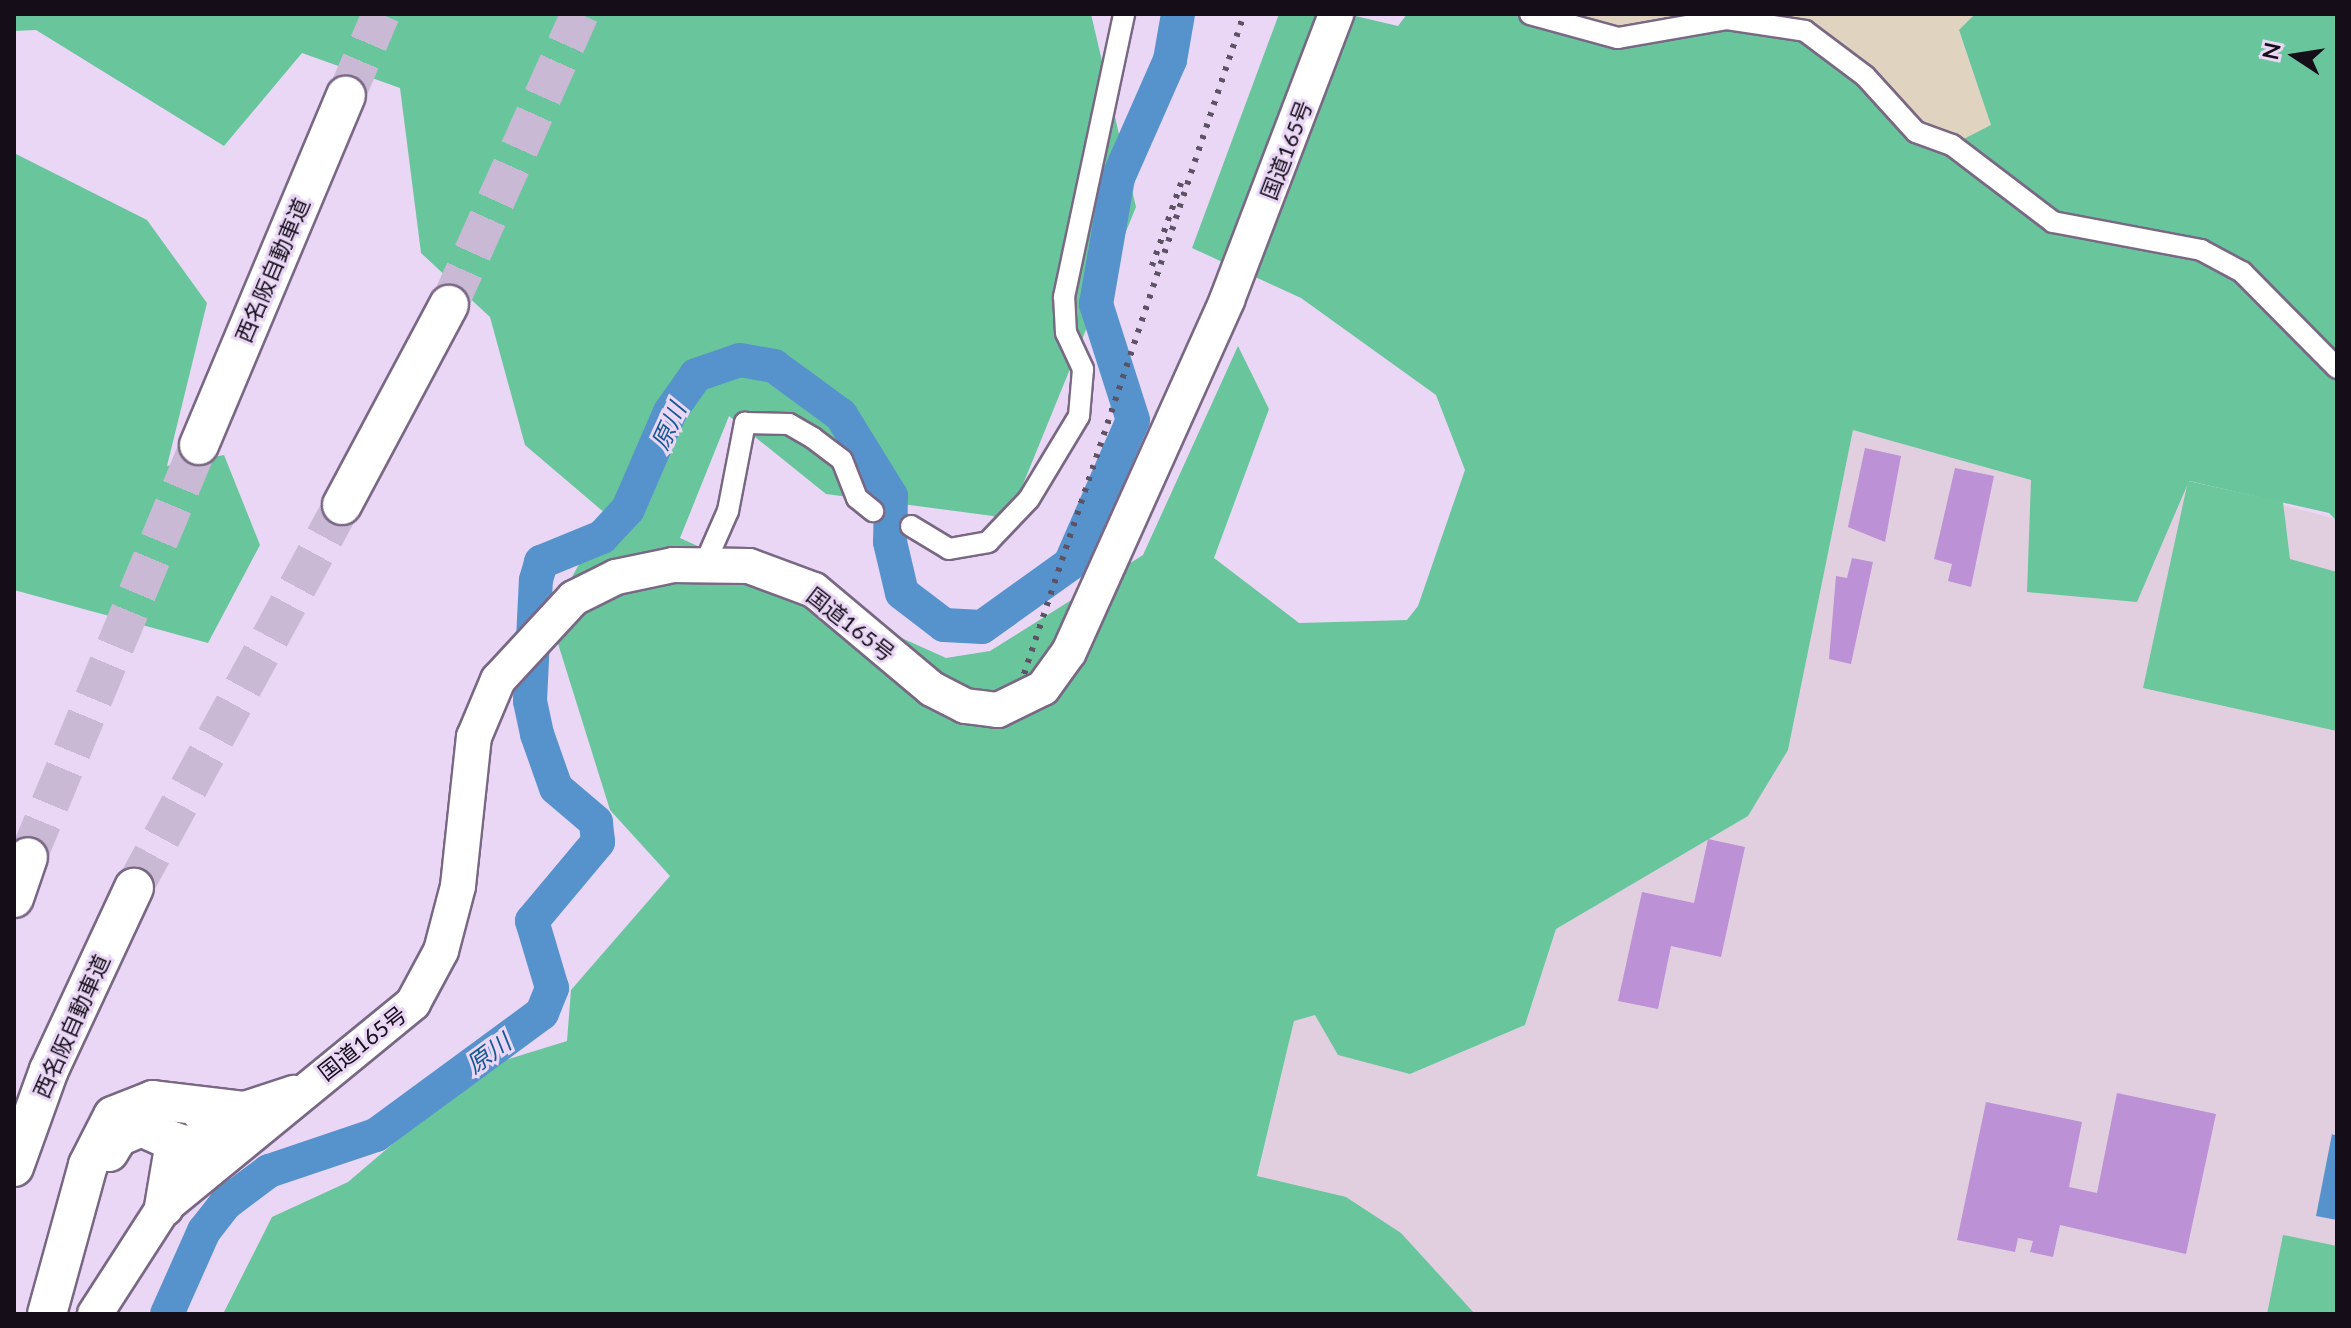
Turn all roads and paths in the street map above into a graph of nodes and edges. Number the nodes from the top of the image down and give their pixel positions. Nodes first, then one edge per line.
1 (1124, 14) edge
2 (1336, 14) edge
3 (1530, 14) edge
4 (346, 96) tunnel mouth
5 (449, 305) tunnel mouth
6 (2337, 368) edge
7 (199, 445) tunnel mouth
8 (342, 505) tunnel mouth
9 (873, 511) dead end
10 (911, 526) dead end
11 (706, 561) junction
12 (28, 857) tunnel mouth
13 (134, 888) tunnel mouth
14 (14, 898) edge
15 (294, 1095) junction
16 (197, 1107) junction
17 (175, 1142) junction
18 (219, 1155) junction
19 (14, 1167) edge
20 (164, 1207) junction
21 (47, 1314) edge
22 (57, 1314) edge
23 (95, 1314) edge

1 - 10 street
2 - 11 highway, 国道165号
3 - 6 street
4 - 7 highway, 西名阪自動車道
5 - 8 highway
9 - 11 street
11 - 15 highway, 国道165号
12 - 14 highway
13 - 19 highway, 西名阪自動車道
15 - 16 highway
15 - 18 highway, 国道165号
16 - 18 highway
16 - 21 highway
17 - 18 highway
17 - 20 highway
17 - 22 highway
18 - 20 highway, 国道165号
20 - 23 highway, 国道165号

